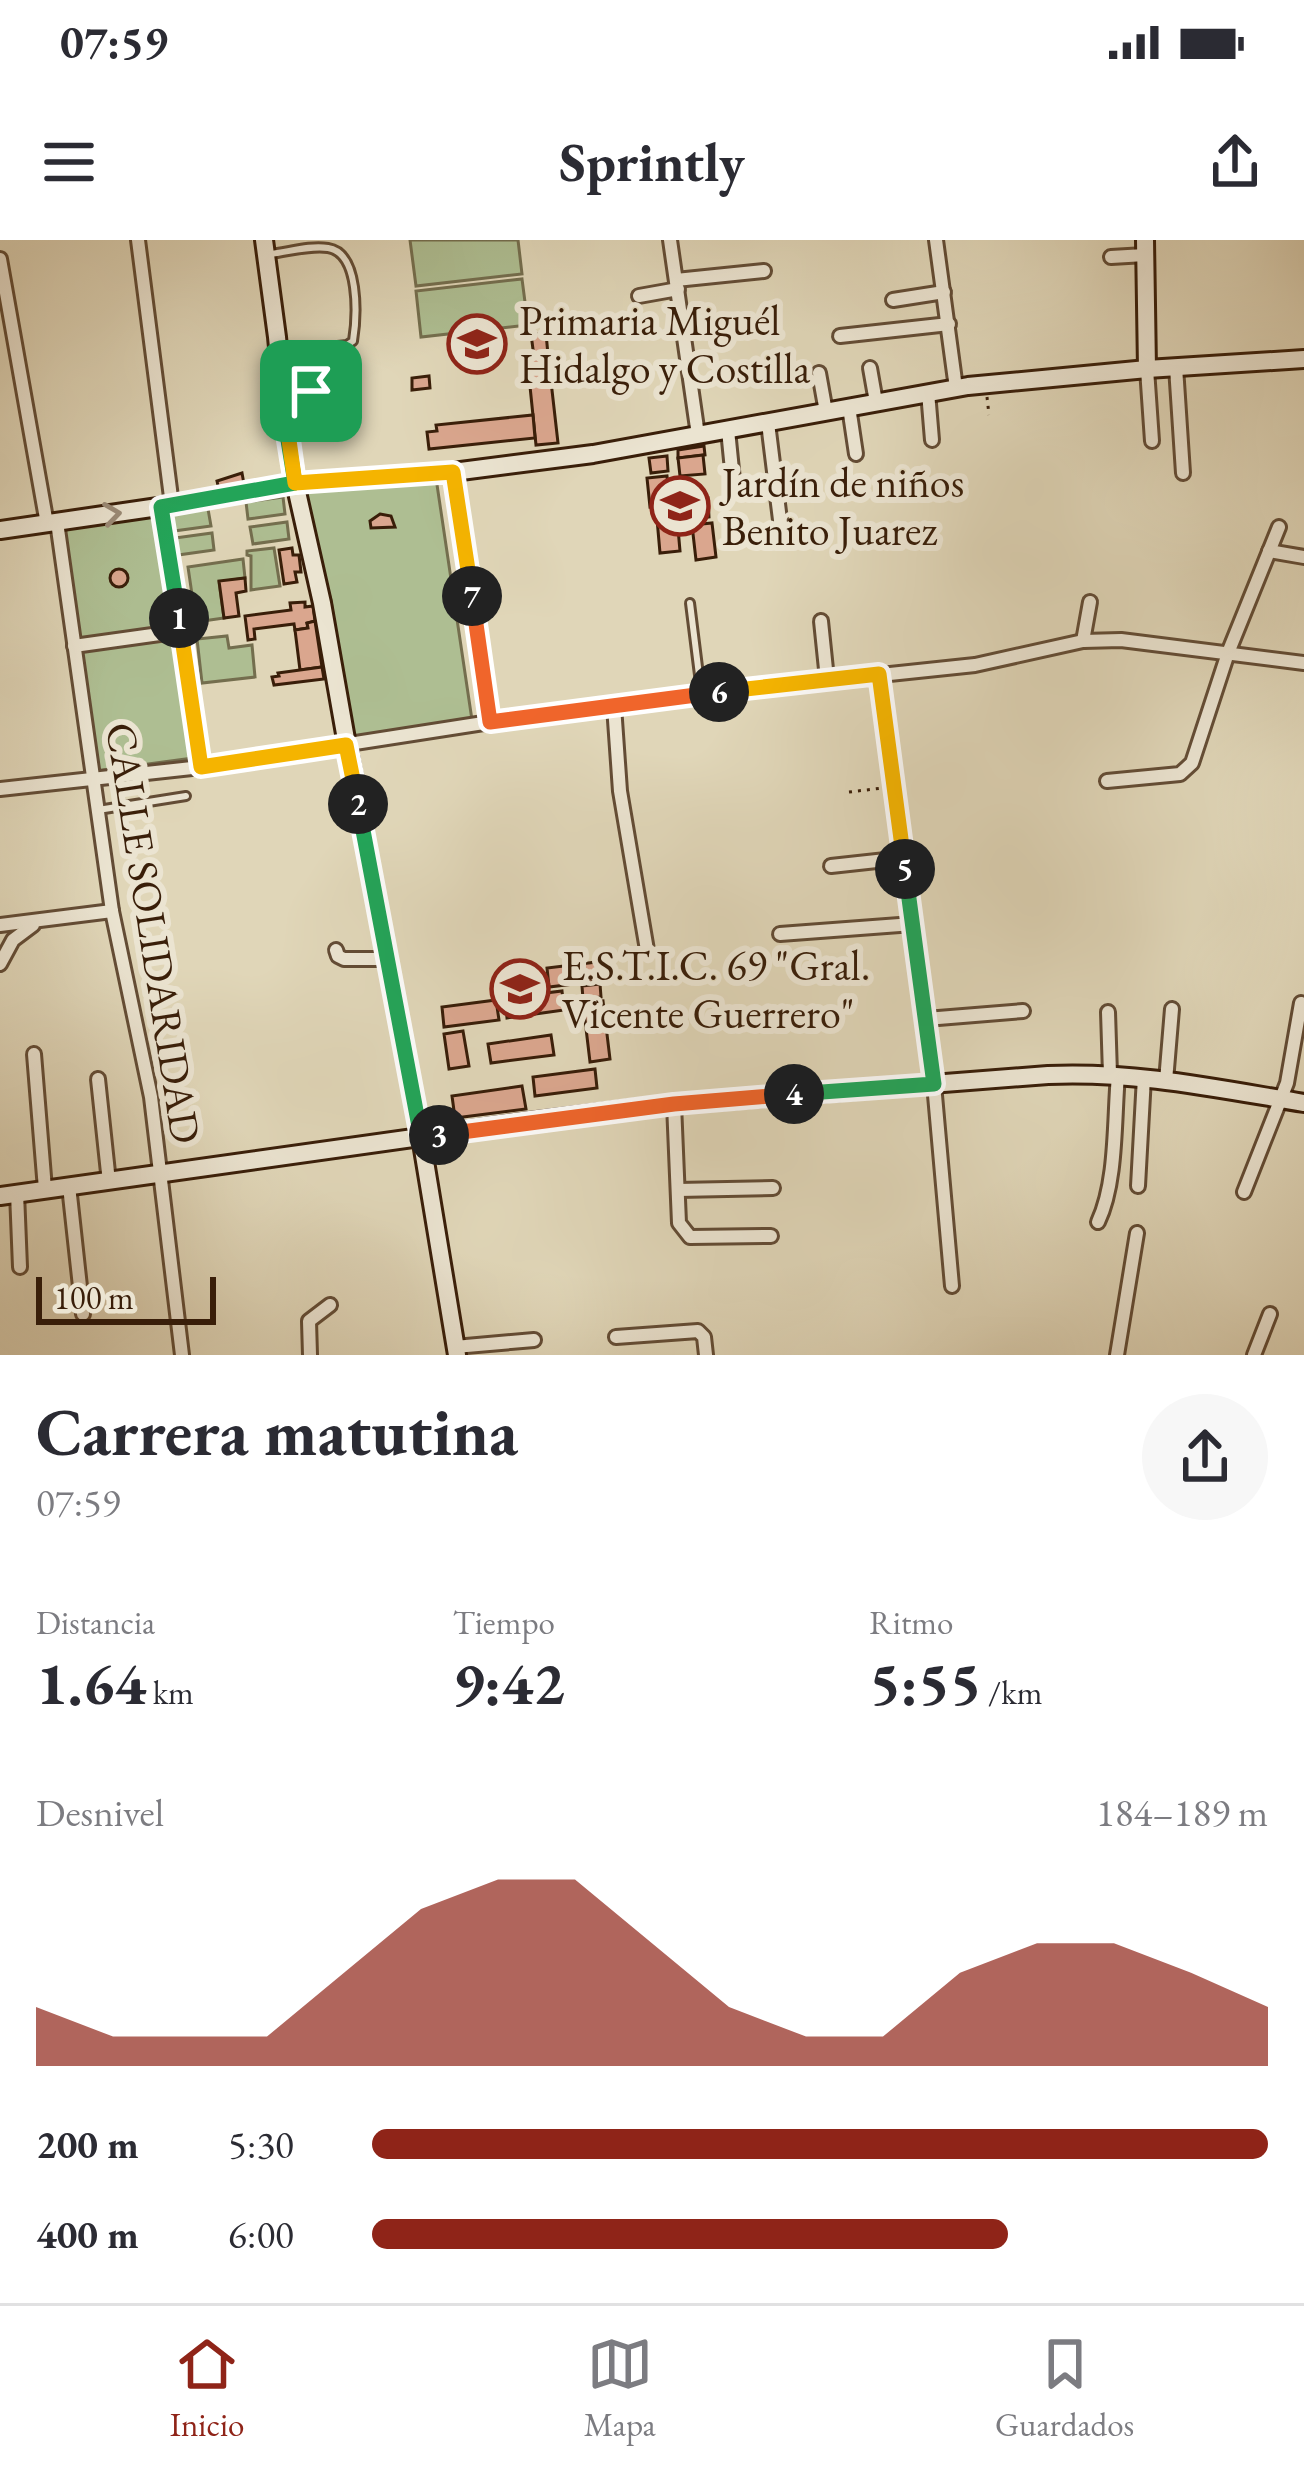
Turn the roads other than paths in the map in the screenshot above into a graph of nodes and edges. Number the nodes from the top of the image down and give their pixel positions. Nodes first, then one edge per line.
1 (138, 240) edge
2 (670, 240) edge
3 (936, 240) edge
4 (266, 247) edge
5 (1145, 247) edge
6 (1111, 257) dead end
7 (0, 259) edge
8 (764, 271) dead end
9 (677, 285) junction
10 (944, 292) junction
11 (639, 296) dead end
12 (893, 300) dead end
13 (949, 324) junction
14 (840, 336) dead end
15 (279, 352) junction
16 (1304, 358) edge
17 (1176, 367) junction
18 (870, 368) dead end
19 (1148, 369) junction
20 (819, 373) dead end
21 (281, 383) junction
22 (956, 388) junction
23 (928, 392) junction
24 (876, 402) junction
25 (849, 407) junction
26 (826, 412) junction
27 (768, 423) junction
28 (286, 428) junction
29 (728, 430) junction
30 (698, 435) junction
31 (932, 440) dead end
32 (1152, 441) dead end
33 (856, 454) dead end
34 (453, 472) junction
35 (1183, 473) dead end
36 (295, 483) junction
37 (734, 490) dead end
38 (167, 506) junction
39 (52, 523) junction
40 (1280, 527) dead end
41 (781, 528) dead end
42 (0, 530) edge
43 (1269, 551) junction
44 (1304, 557) edge
45 (1090, 602) dead end
46 (690, 603) dead end
47 (821, 621) dead end
48 (181, 632) junction
49 (1083, 641) junction
50 (74, 646) junction
51 (1228, 653) junction
52 (1304, 663) edge
53 (879, 674) junction
54 (827, 679) junction
55 (701, 694) junction
56 (614, 706) junction
57 (490, 722) junction
58 (346, 745) junction
59 (201, 767) junction
60 (92, 779) junction
61 (1107, 781) dead end
62 (0, 789) edge
63 (186, 796) dead end
64 (98, 810) junction
65 (904, 858) junction
66 (831, 866) dead end
67 (112, 911) junction
68 (39, 921) junction
69 (913, 924) junction
70 (0, 925) edge
71 (780, 934) dead end
72 (336, 950) dead end
73 (646, 950) dead end
74 (387, 959) junction
75 (0, 964) edge
76 (1301, 1003) edge
77 (1172, 1009) dead end
78 (1023, 1011) dead end
79 (1108, 1012) dead end
80 (926, 1019) junction
81 (34, 1054) dead end
82 (1114, 1075) junction
83 (1144, 1077) junction
84 (98, 1079) dead end
85 (1166, 1081) junction
86 (934, 1084) junction
87 (1281, 1100) junction
88 (1304, 1103) edge
89 (674, 1104) junction
90 (421, 1137) junction
91 (160, 1175) junction
92 (110, 1182) junction
93 (69, 1186) junction
94 (1138, 1186) dead end
95 (773, 1188) dead end
96 (45, 1189) junction
97 (678, 1190) junction
98 (1244, 1192) dead end
99 (9, 1195) edge
100 (1098, 1222) dead end
101 (1137, 1232) dead end
102 (771, 1235) dead end
103 (20, 1267) dead end
104 (952, 1286) dead end
105 (330, 1305) dead end
106 (83, 1314) dead end
107 (1270, 1314) dead end
108 (616, 1337) dead end
109 (534, 1340) dead end
110 (456, 1351) edge
111 (182, 1355) edge
112 (310, 1355) edge
113 (706, 1355) edge
114 (1117, 1355) edge
115 (1254, 1355) edge

1 - 38 street
2 - 9 street
3 - 10 street
4 - 15 main road
4 - 15 lane
5 - 6 street
5 - 19 main road
7 - 39 street, CALLE SOLIDARIDAD
8 - 9 street
9 - 11 street
9 - 30 street
10 - 12 street
10 - 13 street
13 - 14 street
13 - 22 street
15 - 21 main road
16 - 17 main road
17 - 19 main road
17 - 35 street
18 - 24 street
19 - 22 main road
19 - 32 street
20 - 26 street
21 - 28 main road
21 - 28 lane
22 - 23 main road
23 - 24 main road
23 - 31 street
24 - 25 main road
25 - 26 main road
25 - 33 street
26 - 27 main road
27 - 29 main road
27 - 41 street
28 - 36 main road
29 - 30 main road
29 - 37 street
30 - 34 main road
34 - 36 main road
34 - 57 street
36 - 38 main road
36 - 58 main road
39 -> 38 main road
38 - 48 street
39 - 42 main road
39 - 50 street, CALLE SOLIDARIDAD
40 - 43 street
43 - 44 street
43 - 51 street
45 - 49 street
46 - 55 lane
47 - 54 street
48 - 50 street
48 - 59 street
49 - 51 street
49 - 53 street
50 - 60 street, CALLE SOLIDARIDAD
51 - 52 street
51 - 61 street
53 - 54 street
53 - 65 street
54 - 55 street
55 - 56 street
56 - 57 street
56 - 73 street
57 - 58 street
58 - 59 street
58 - 74 main road
59 - 60 street
60 - 62 street
60 - 64 street, CALLE SOLIDARIDAD
63 - 64 lane
64 - 67 street, CALLE SOLIDARIDAD
65 - 66 street
65 - 69 street
67 - 68 street
67 - 91 street, CALLE SOLIDARIDAD
68 - 70 street
68 - 75 street
69 - 71 street
69 - 80 street
72 - 74 street
74 - 90 main road
76 - 87 street
77 - 85 street
78 - 80 street
79 - 82 street
80 - 86 street
81 - 96 street
82 - 83 main road
82 - 86 main road
82 - 100 street
83 - 85 main road
83 - 94 street
84 - 92 street
85 - 87 main road
86 - 89 main road
86 - 104 street
87 - 88 main road
87 - 98 street
89 - 90 main road
89 - 97 street
90 - 91 main road
90 - 110 main road
91 - 92 main road
91 - 111 street, CALLE SOLIDARIDAD
92 - 93 main road
93 - 96 main road
93 - 106 street
95 - 97 street
96 - 99 main road
97 - 102 street
99 - 103 street
101 - 114 street
105 - 112 street
107 - 115 street
108 - 113 street
109 - 110 street

